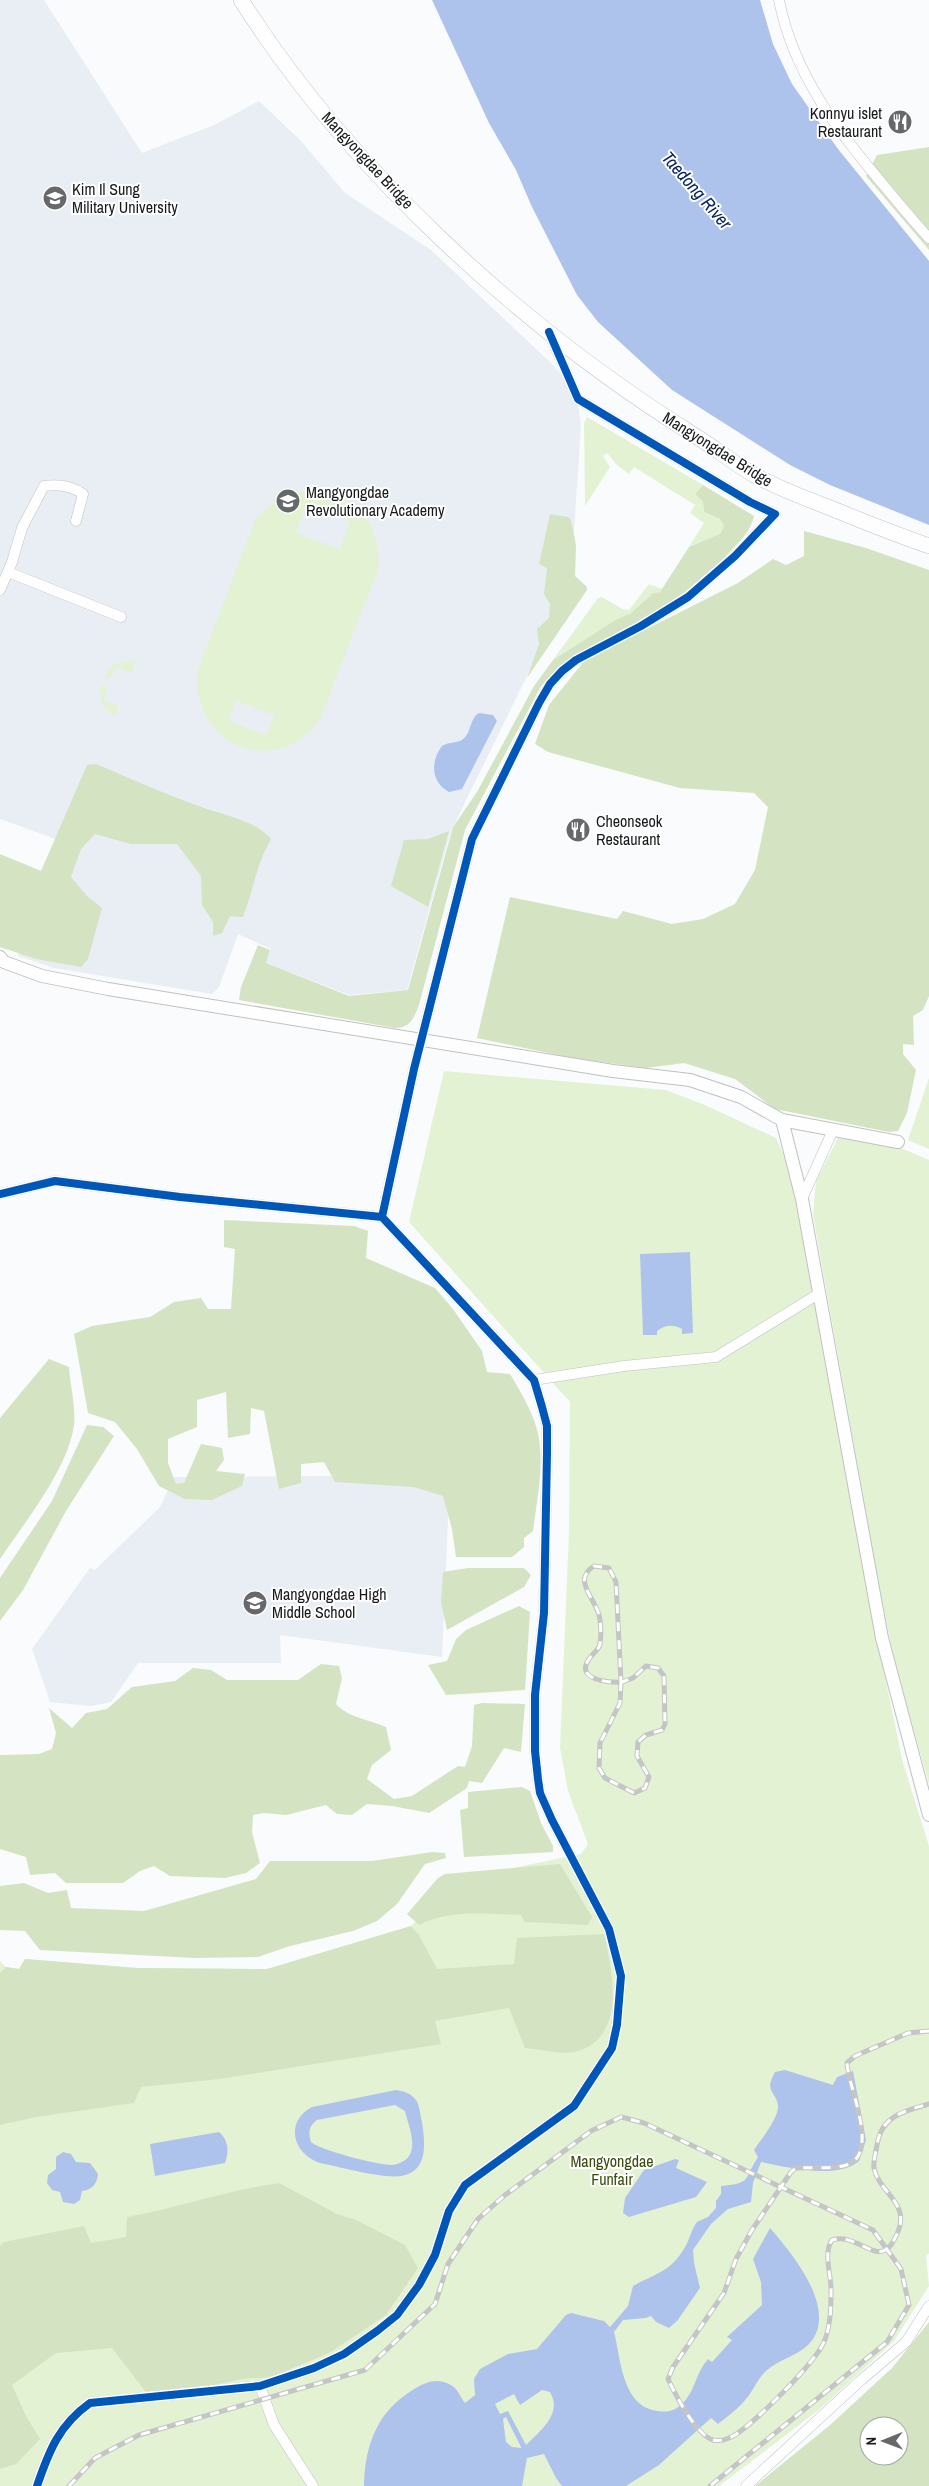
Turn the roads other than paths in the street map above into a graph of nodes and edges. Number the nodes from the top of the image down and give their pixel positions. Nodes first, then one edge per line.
1 (241, 0) edge
2 (779, 0) edge
3 (929, 238) edge
4 (549, 332) junction
5 (76, 521) dead end
6 (929, 546) edge
7 (8, 572) junction
8 (0, 590) edge
9 (121, 617) dead end
10 (0, 957) edge
11 (423, 1040) junction
12 (782, 1120) junction
13 (833, 1130) junction
14 (898, 1142) dead end
15 (0, 1194) edge
16 (802, 1199) junction
17 (382, 1217) junction
18 (820, 1293) junction
19 (534, 1380) junction
20 (929, 1815) edge
21 (929, 2306) edge
22 (260, 2386) junction
23 (37, 2486) edge
24 (313, 2486) edge
25 (746, 2486) edge

1 - 4 highway, Mangyongdae Bridge
2 - 3 street
4 - 6 highway, Mangyongdae Bridge
4 - 11 street
5 - 7 street
7 - 8 street
7 - 9 street
10 - 11 main road
11 - 12 main road
11 - 17 street
12 - 13 main road
12 - 16 main road
13 - 14 main road
13 - 16 street
15 - 17 street
16 - 18 main road
17 - 19 street
18 - 19 street
18 - 20 main road
19 - 22 street
21 - 25 street
22 - 23 street
22 - 24 street

